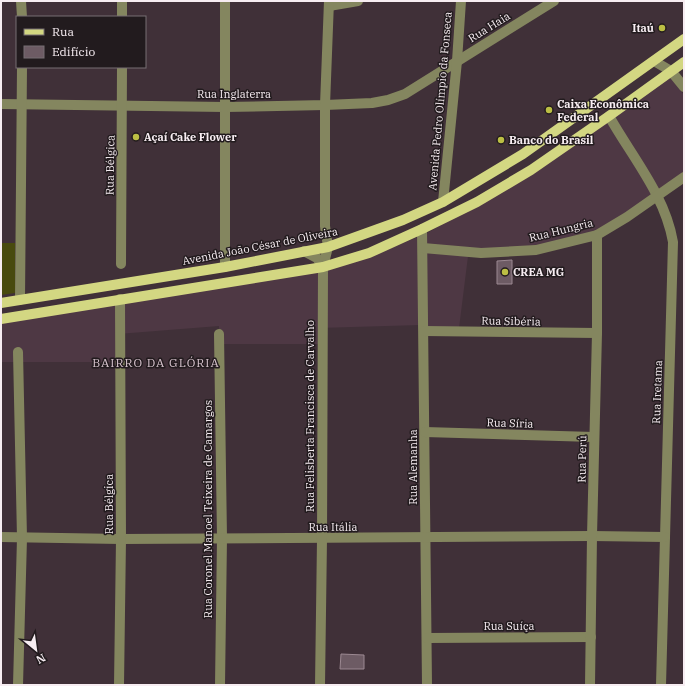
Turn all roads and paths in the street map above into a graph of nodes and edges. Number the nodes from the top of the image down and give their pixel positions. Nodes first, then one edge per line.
1 (22, 1) edge
2 (122, 1) edge
3 (225, 1) edge
4 (358, 1) edge
5 (461, 1) edge
6 (554, 1) edge
7 (329, 3) edge
8 (22, 16) edge
9 (122, 16) edge
10 (684, 39) edge
11 (457, 61) junction
12 (654, 61) junction
13 (684, 62) edge
14 (22, 68) edge
15 (122, 68) edge
16 (671, 71) junction
17 (684, 87) edge
18 (1, 104) edge
19 (22, 105) junction
20 (122, 105) junction
21 (325, 105) junction
22 (225, 107) junction
23 (610, 116) junction
24 (684, 177) edge
25 (658, 197) junction
26 (443, 202) junction
27 (422, 229) junction
28 (597, 234) junction
29 (328, 247) junction
30 (423, 248) junction
31 (304, 251) junction
32 (121, 264) dead end
33 (225, 267) junction
34 (322, 267) junction
35 (120, 299) junction
36 (20, 300) junction
37 (1, 303) edge
38 (1, 319) edge
39 (424, 331) junction
40 (597, 333) junction
41 (219, 334) dead end
42 (18, 352) dead end
43 (425, 432) junction
44 (594, 437) junction
45 (592, 536) junction
46 (1, 537) edge
47 (665, 537) junction
48 (22, 538) junction
49 (222, 538) junction
50 (425, 538) junction
51 (121, 539) junction
52 (322, 539) junction
53 (591, 637) junction
54 (427, 638) junction
55 (18, 685) edge
56 (119, 685) edge
57 (220, 685) edge
58 (320, 685) edge
59 (427, 685) edge
60 (590, 685) edge
61 (661, 685) edge

1 - 8 street
2 - 9 street
3 - 22 street
4 - 7 street
5 - 11 street, Avenida Pedro Olímpio da Fonseca
6 - 11 street, Rua Haia
7 - 21 street
10 - 12 main road, Avenida João César de Oliveira
11 - 21 street, Rua Inglaterra
11 - 26 street, Avenida Pedro Olímpio da Fonseca
12 - 16 street
12 - 26 main road, Avenida João César de Oliveira
13 - 16 main road
14 - 19 street
15 - 20 street, Rua Bélgica
16 - 17 street
16 - 23 main road
18 - 19 street, Rua Inglaterra
19 - 20 street, Rua Inglaterra
19 - 36 street
20 - 22 street, Rua Inglaterra
20 - 32 street, Rua Bélgica
21 - 22 street, Rua Inglaterra
21 - 29 street
22 - 33 street
23 - 25 street, Rua Iretama
23 - 27 main road
24 - 25 street, Rua Hungria
25 - 28 street, Rua Hungria
25 - 47 street, Rua Iretama
26 - 29 main road, Avenida João César de Oliveira
27 - 30 street
27 - 34 main road
28 - 30 street, Rua Hungria
28 - 40 street, Rua Perú
29 - 31 main road, Avenida João César de Oliveira
29 - 34 street, Rua Felisberta Francisca de Carvalho
30 - 39 street, Rua Alemanha
31 - 33 main road, Avenida João César de Oliveira
31 - 34 street
33 - 36 main road, Avenida João César de Oliveira
34 - 35 main road
34 - 52 street, Rua Felisberta Francisca de Carvalho
35 - 38 main road
35 - 51 street, Rua Bélgica
36 - 37 main road, Avenida João César de Oliveira
39 - 40 street, Rua Sibéria
39 - 43 street, Rua Alemanha
40 - 44 street, Rua Perú
41 - 49 street, Rua Coronel Manoel Teixeira de Camargos
42 - 48 street
43 - 44 street, Rua Síria
43 - 50 street, Rua Alemanha
44 - 45 street, Rua Perú
45 - 47 street, Rua Itália
45 - 50 street, Rua Itália
45 - 53 street, Rua Perú
46 - 48 street, Rua Itália
47 - 61 street, Rua Iretama
48 - 51 street, Rua Itália
48 - 55 street
49 - 51 street, Rua Itália
49 - 52 street, Rua Itália
49 - 57 street, Rua Coronel Manoel Teixeira de Camargos
50 - 52 street, Rua Itália
50 - 54 street, Rua Alemanha
51 - 56 street, Rua Bélgica
52 - 58 street, Rua Felisberta Francisca de Carvalho
53 - 54 street, Rua Suíça
53 - 60 street, Rua Perú
54 - 59 street, Rua Alemanha

